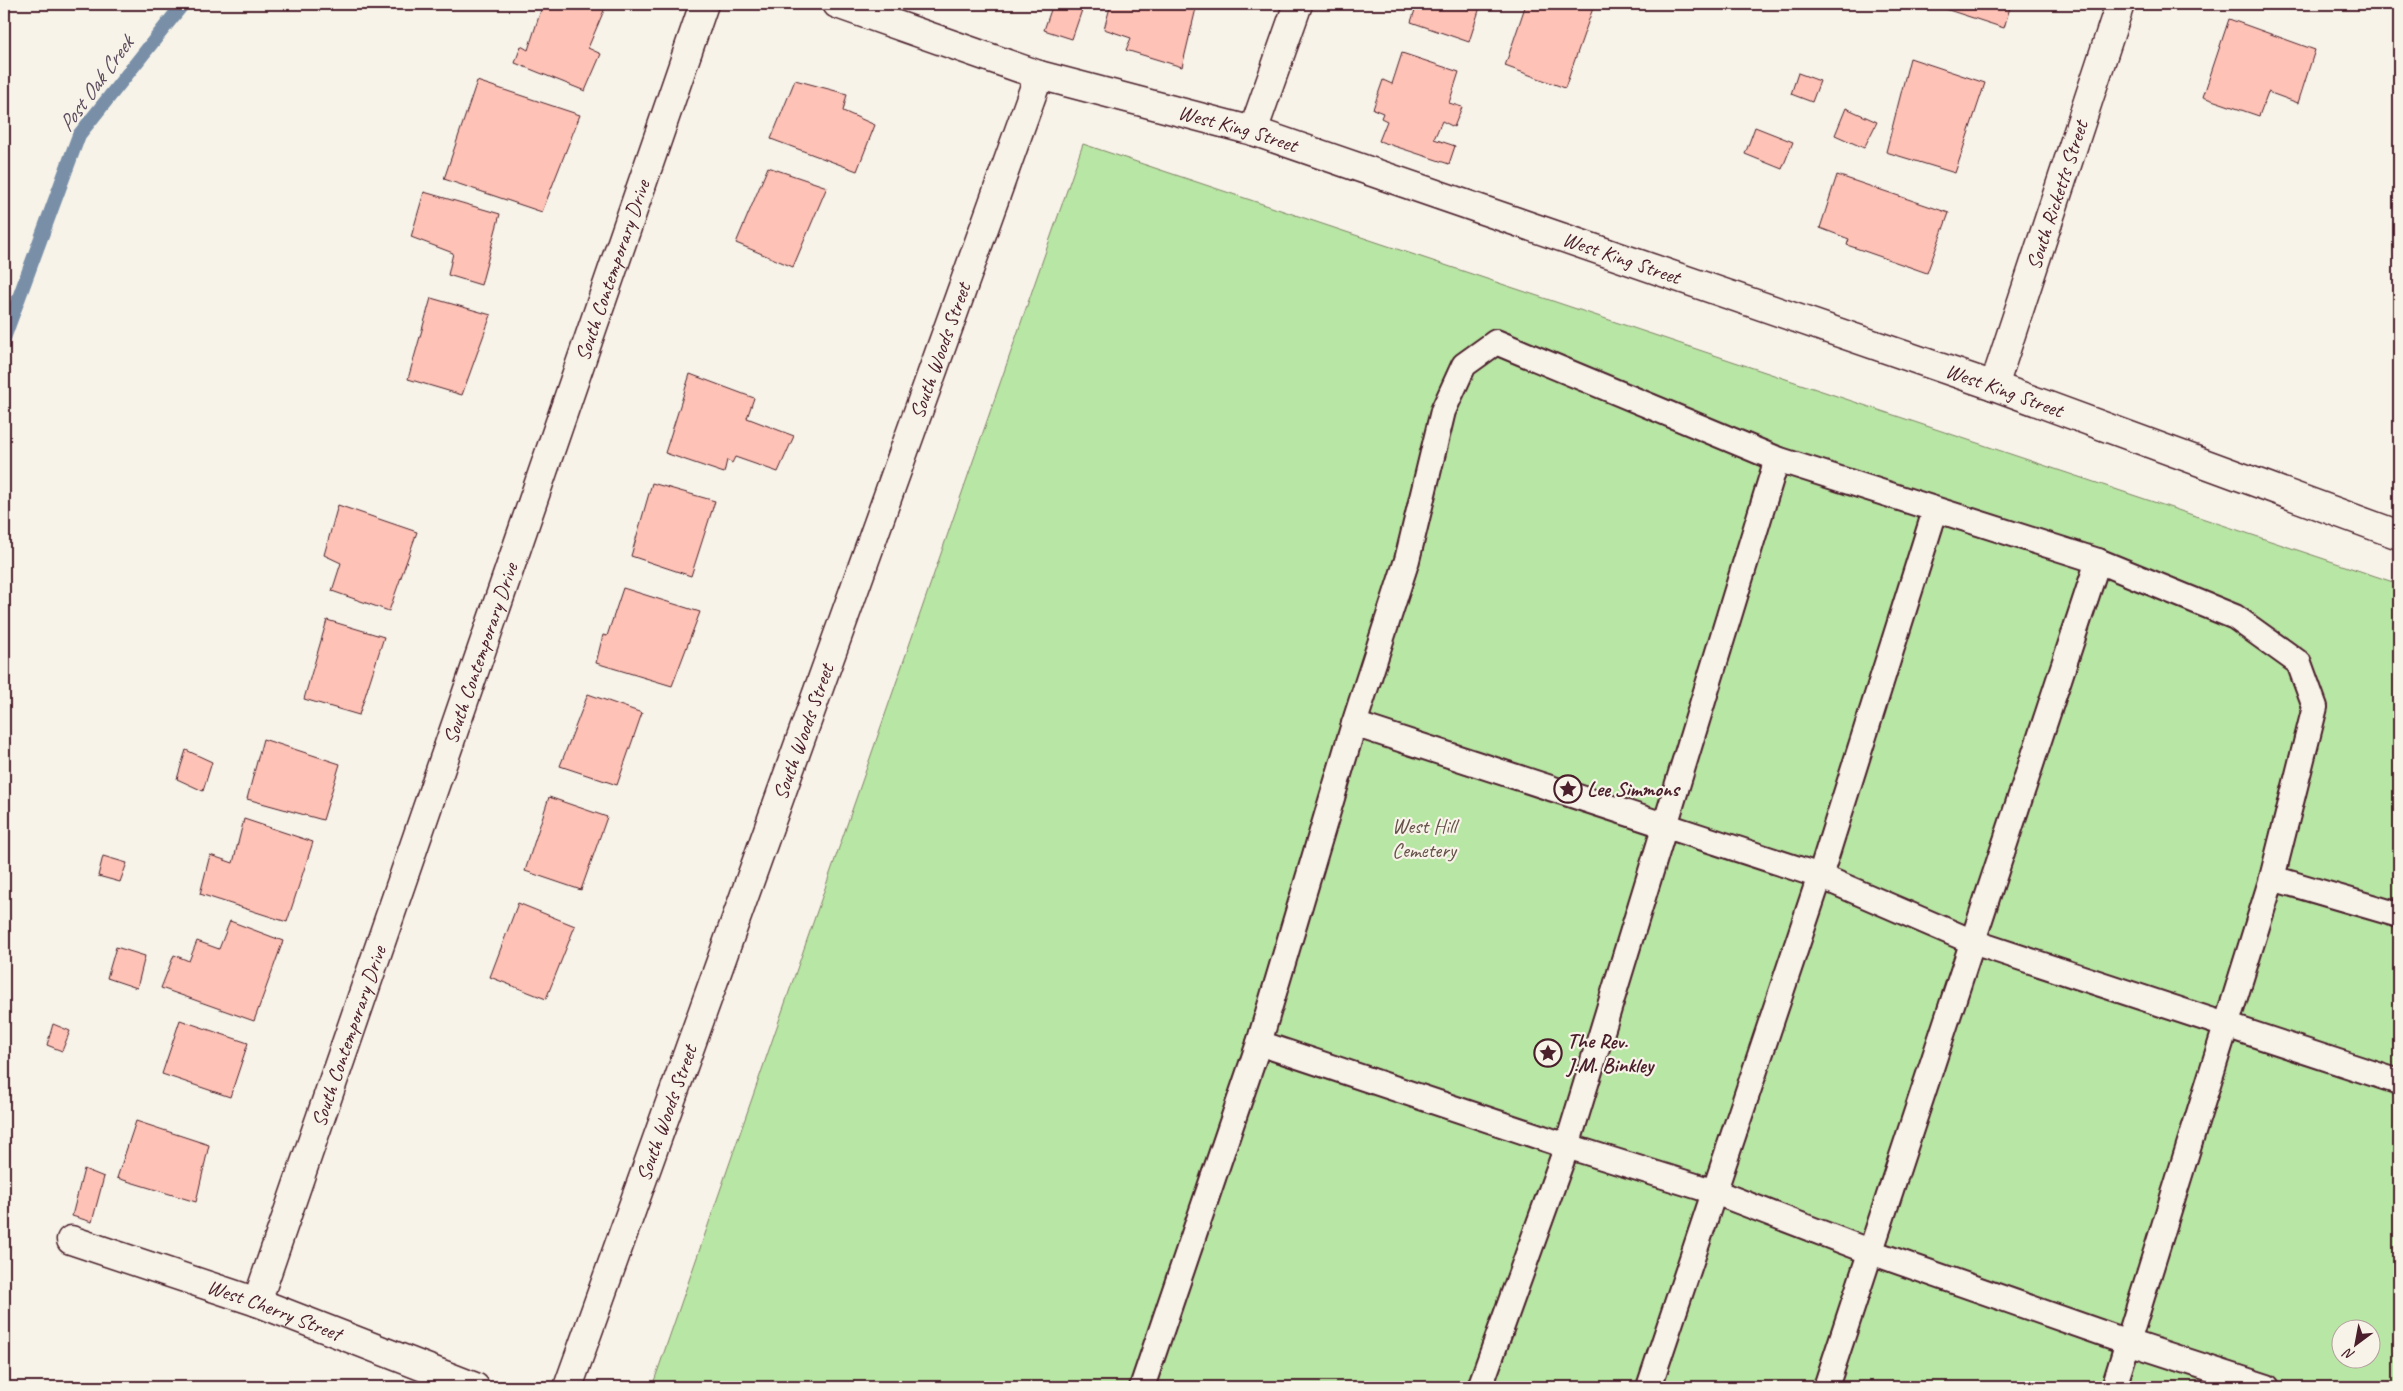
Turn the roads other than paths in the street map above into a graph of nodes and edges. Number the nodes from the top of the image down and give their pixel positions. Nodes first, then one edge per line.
1 (704, 4) edge
2 (836, 4) edge
3 (1298, 4) edge
4 (2120, 4) edge
5 (1039, 75) junction
6 (1252, 132) junction
7 (1994, 386) junction
8 (1777, 459) junction
9 (1935, 511) junction
10 (2399, 535) edge
11 (2098, 561) junction
12 (1354, 724) junction
13 (1664, 826) junction
14 (1820, 876) junction
15 (2272, 878) junction
16 (2399, 915) edge
17 (1973, 942) junction
18 (2225, 1026) junction
19 (1259, 1043) junction
20 (2399, 1082) edge
21 (1567, 1146) junction
22 (1716, 1192) junction
23 (71, 1240) dead end
24 (1871, 1252) junction
25 (257, 1302) junction
26 (2128, 1342) junction
27 (475, 1387) edge
28 (568, 1387) edge
29 (1142, 1387) edge
30 (1480, 1387) edge
31 (1649, 1387) edge
32 (1826, 1387) edge
33 (2114, 1387) edge
34 (2267, 1387) edge

1 - 25 street, South Contemporary Drive
2 - 5 street, West King Street
3 - 6 street
4 - 7 street, South Ricketts Street
5 - 6 street, West King Street
5 - 28 street, South Woods Street
6 - 7 street, West King Street
7 - 10 street, West King Street
8 - 9 lane
8 - 12 lane
8 - 13 lane
9 - 11 lane
9 - 14 lane
11 - 15 lane
11 - 17 lane
12 - 13 lane
12 - 19 lane
13 - 14 lane
13 - 21 lane
14 - 17 lane
14 - 22 lane
15 - 16 lane
15 - 18 lane
17 - 18 lane
17 - 24 lane
18 - 20 lane
18 - 26 lane
19 - 21 lane
19 - 29 lane
21 - 22 lane
21 - 30 lane
22 - 24 lane
22 - 31 lane
23 - 25 street, West Cherry Street
24 - 26 lane
24 - 32 lane
25 - 27 street, West Cherry Street
26 - 33 lane
26 - 34 lane

